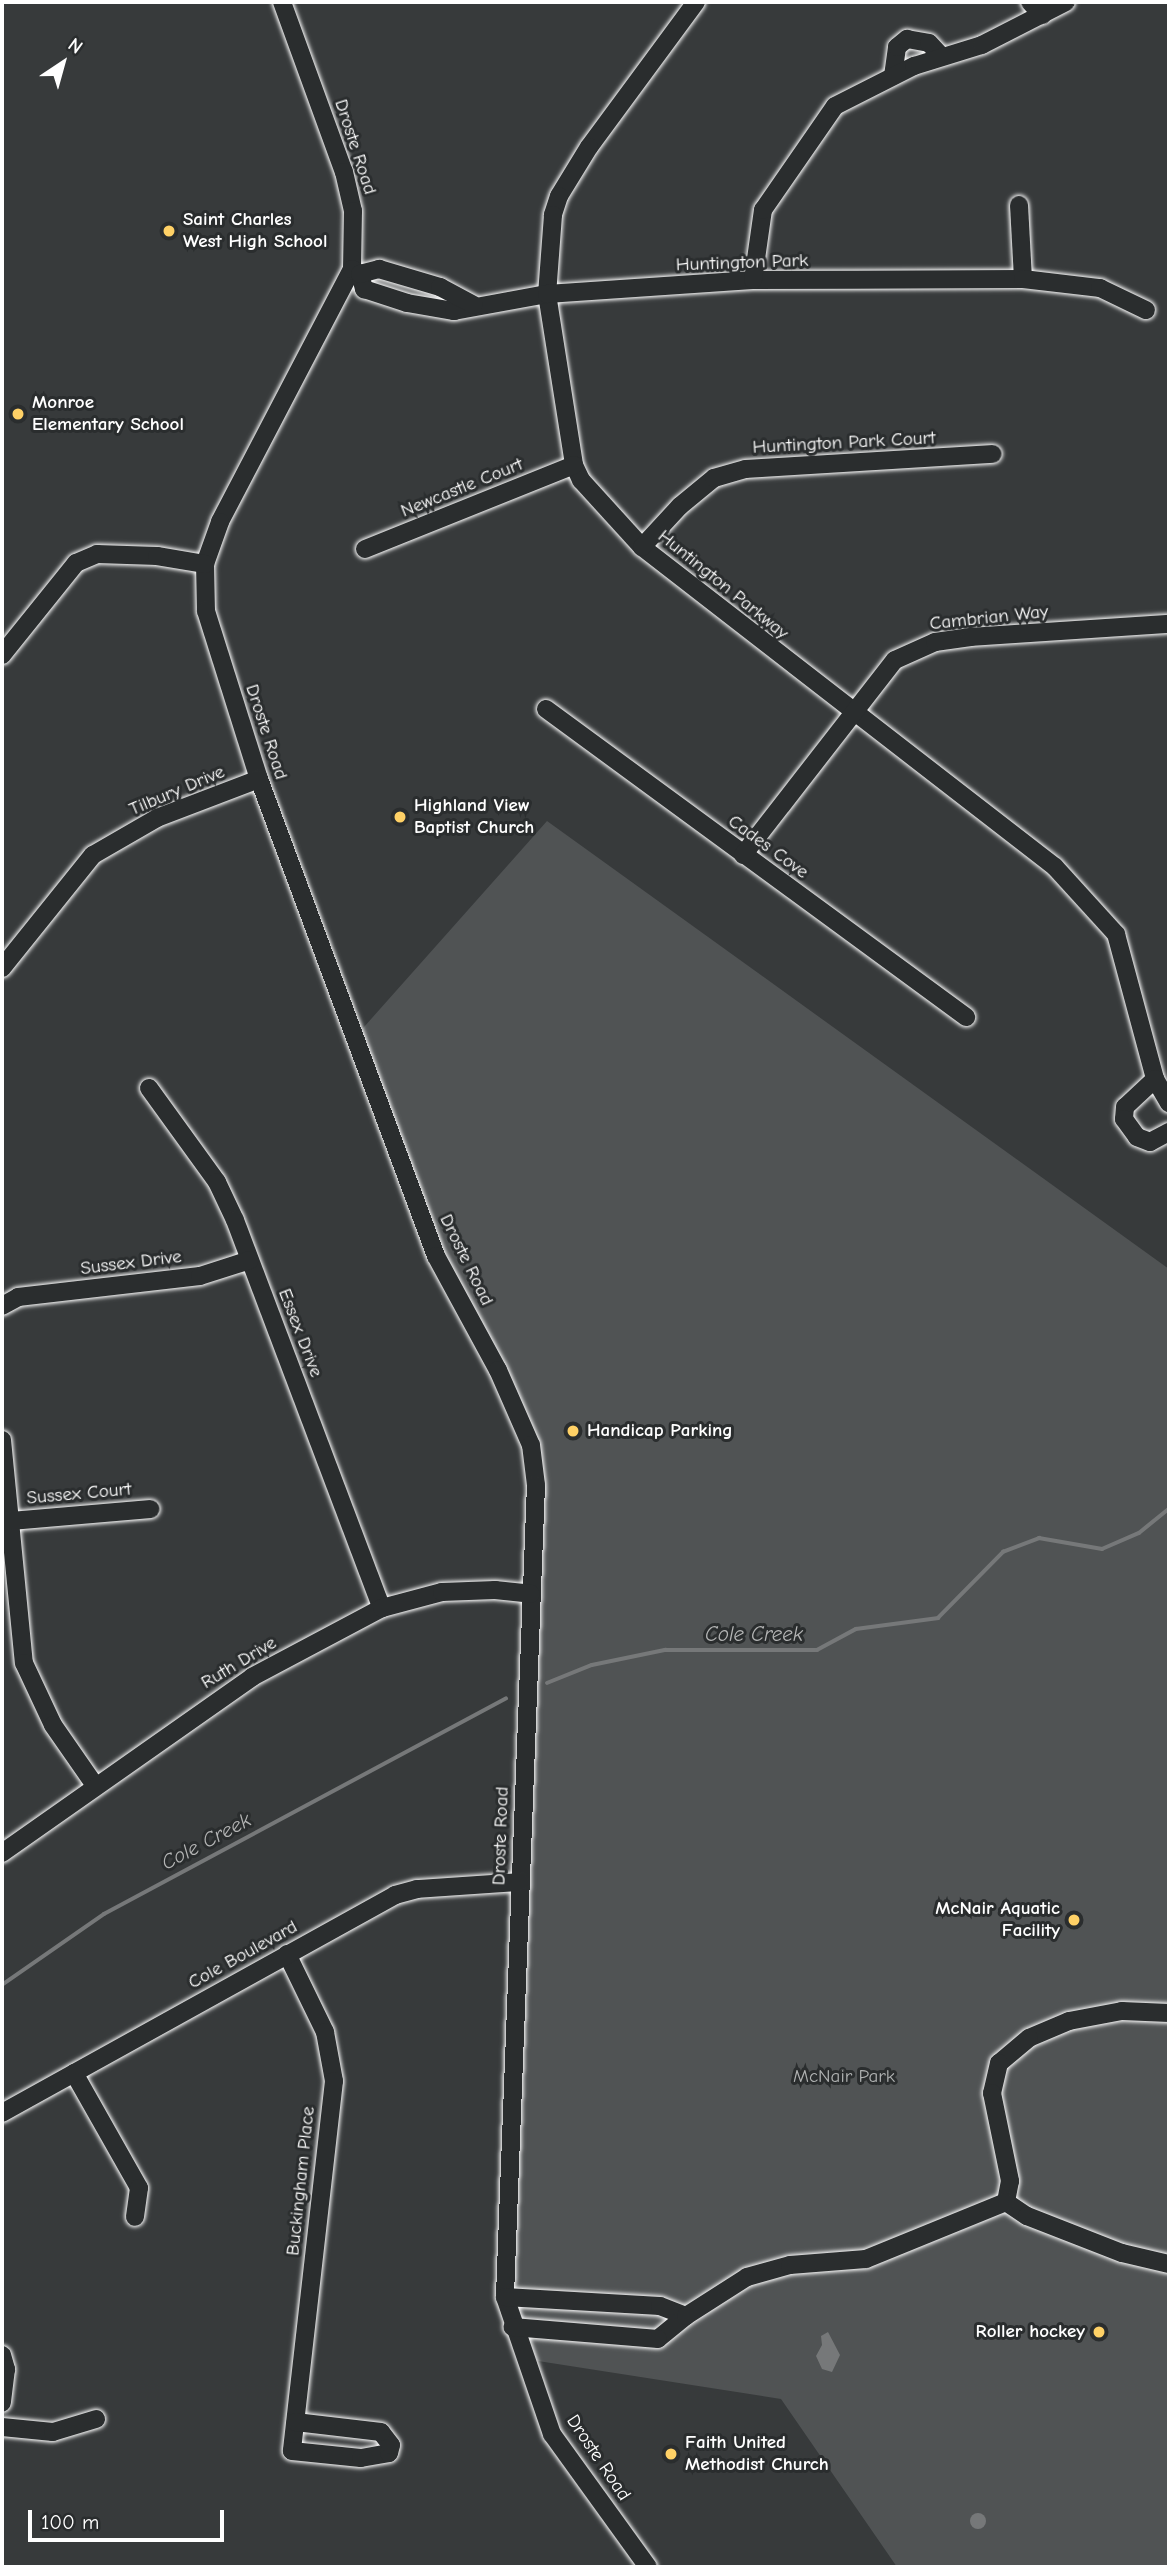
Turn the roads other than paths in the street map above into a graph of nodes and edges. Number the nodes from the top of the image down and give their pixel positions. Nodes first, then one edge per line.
1 (695, 2) edge
2 (1066, 2) edge
3 (288, 4) edge
4 (1038, 6) edge
5 (940, 55) junction
6 (893, 76) junction
7 (1019, 205) dead end
8 (356, 271) junction
9 (1023, 279) junction
10 (753, 280) junction
11 (547, 294) junction
12 (1146, 310) dead end
13 (993, 454) dead end
14 (574, 465) junction
15 (642, 547) junction
16 (365, 549) dead end
17 (205, 564) junction
18 (1169, 624) edge
19 (2, 655) edge
20 (546, 709) dead end
21 (851, 713) junction
22 (259, 779) junction
23 (743, 855) junction
24 (2, 968) edge
25 (966, 1017) dead end
26 (1156, 1079) junction
27 (149, 1088) dead end
28 (1169, 1103) edge
29 (1169, 1132) edge
30 (250, 1260) junction
31 (6, 1296) edge
32 (2, 1440) edge
33 (150, 1509) dead end
34 (10, 1521) junction
35 (531, 1594) junction
36 (382, 1608) junction
37 (94, 1784) junction
38 (2, 1853) edge
39 (520, 1882) junction
40 (287, 1954) junction
41 (1169, 2013) edge
42 (74, 2073) junction
43 (2, 2113) edge
44 (1006, 2202) junction
45 (135, 2217) dead end
46 (1169, 2264) edge
47 (505, 2297) junction
48 (686, 2316) junction
49 (512, 2327) junction
50 (2, 2355) edge
51 (2, 2403) edge
52 (96, 2419) dead end
53 (296, 2421) junction
54 (2, 2427) edge
55 (648, 2567) edge

1 - 11 street, Huntington Parkway
2 - 4 street
3 - 8 street, Droste Road
4 - 5 street
5 - 6 street
5 - 6 street
6 - 10 street
7 - 9 street
8 - 11 street, Huntington Park
8 - 17 street, Droste Road
9 - 10 street, Huntington Park
9 - 12 street, Huntington Park
10 - 11 street, Huntington Park
11 - 14 street, Huntington Parkway
13 - 15 street, Huntington Park Court
14 - 15 street, Huntington Parkway
14 - 16 street, Newcastle Court
15 - 21 street, Huntington Parkway
17 - 19 street
17 - 22 street, Droste Road
18 - 21 street, Cambrian Way
20 - 23 street, Cades Cove
21 - 23 street, Cambrian Way
21 - 26 street, Huntington Parkway
22 - 24 street, Tilbury Drive
22 - 35 street, Droste Road
23 - 25 street, Cades Cove
26 - 28 street, Huntington Parkway
26 - 29 street
27 - 30 street, Essex Drive
30 - 31 street, Sussex Drive
30 - 36 street, Essex Drive
32 - 34 street
33 - 34 street, Sussex Court
34 - 37 street
35 - 36 street, Ruth Drive
35 - 39 street, Droste Road
36 - 37 street, Ruth Drive
37 - 38 street, Ruth Drive
39 - 40 street, Cole Boulevard
39 - 47 street, Droste Road
40 - 42 street, Cole Boulevard
40 - 53 street, Buckingham Place
41 - 44 street
42 - 43 street, Cole Boulevard
42 - 45 street
44 - 46 street
44 - 48 street
47 - 48 street
47 - 49 street, Droste Road
48 - 49 street
49 - 55 street, Droste Road
50 - 51 street
52 - 54 street
53 - 53 street, Buckingham Place

